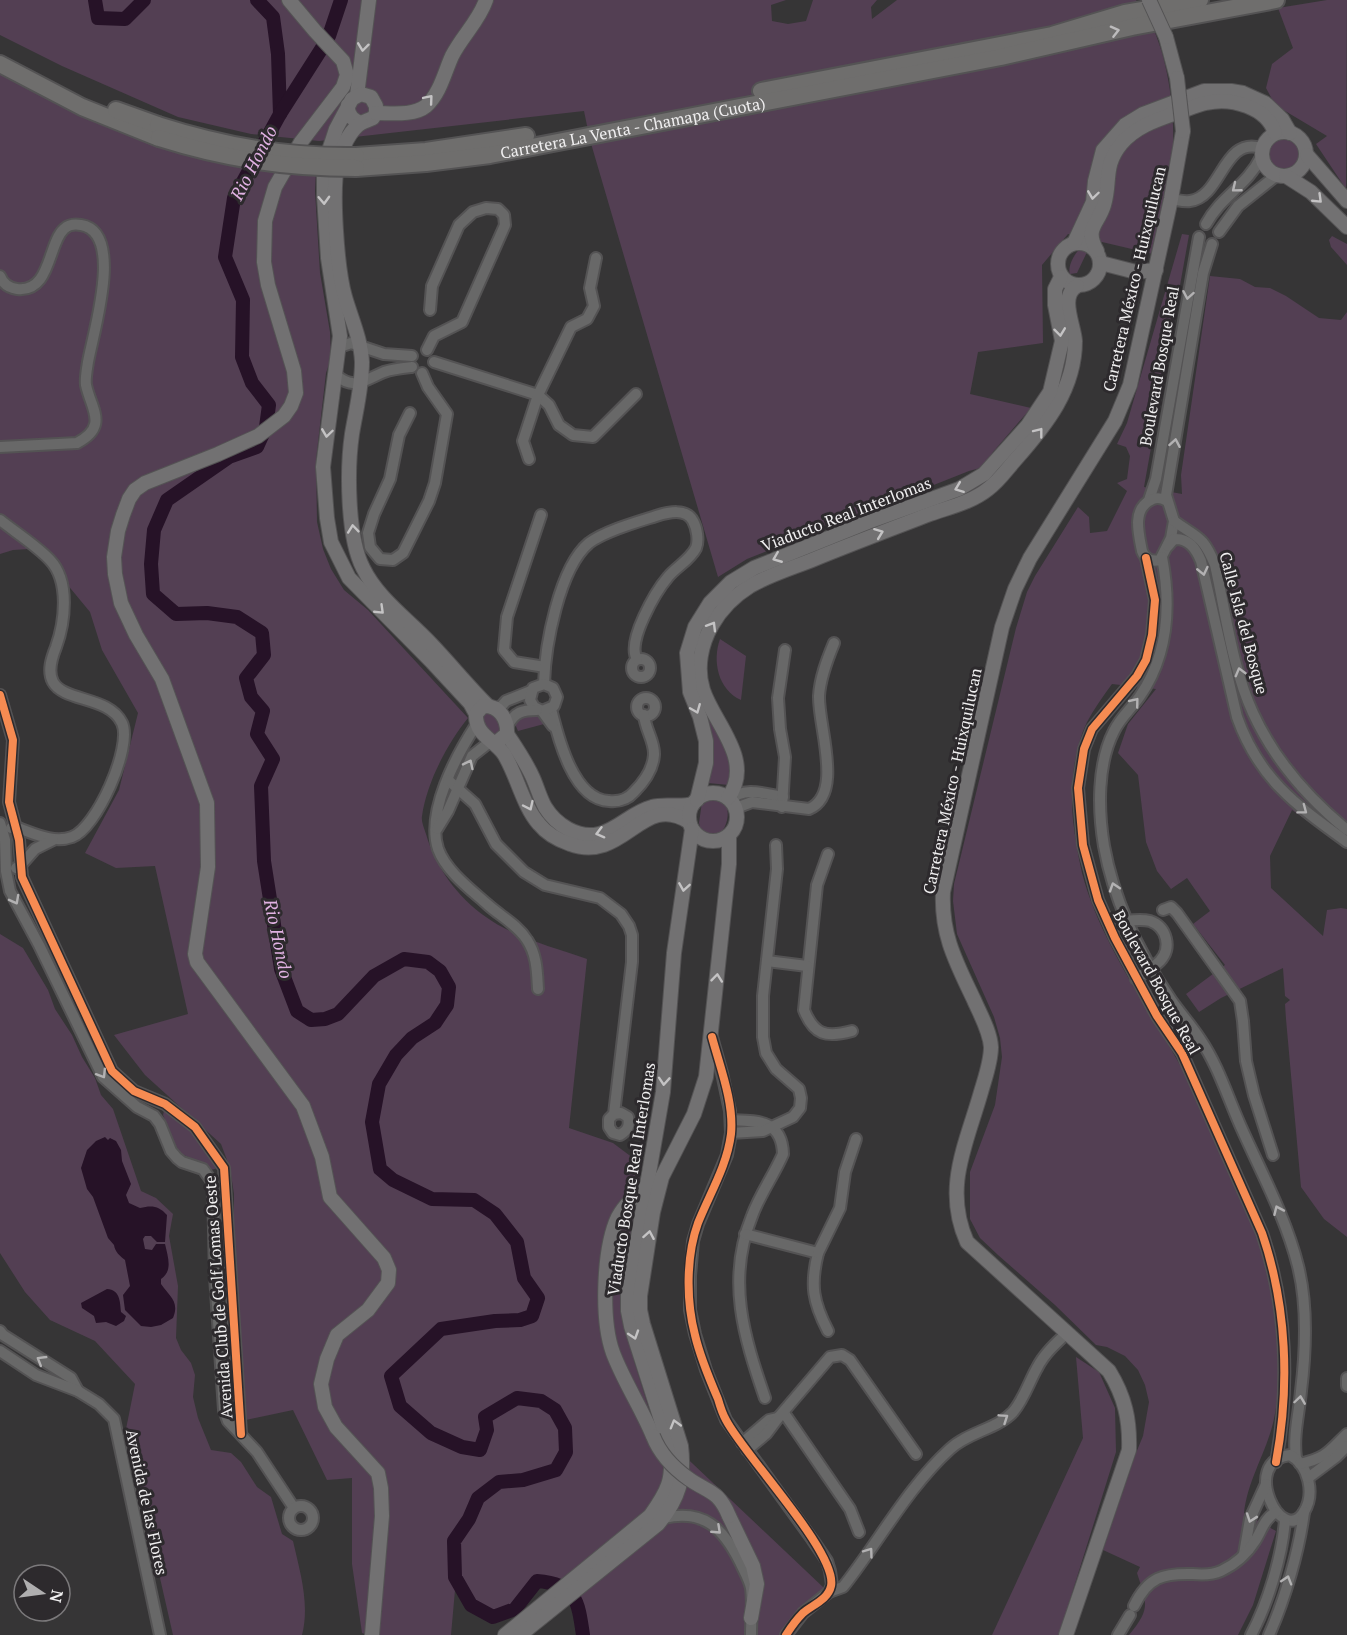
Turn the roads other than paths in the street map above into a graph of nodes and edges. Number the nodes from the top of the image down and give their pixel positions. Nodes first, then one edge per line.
1 (289, 0) edge
2 (369, 0) edge
3 (486, 0) edge
4 (1149, 0) edge
5 (1200, 0) edge
6 (1276, 0) edge
7 (0, 51) edge
8 (0, 64) edge
9 (353, 100) junction
10 (376, 113) junction
11 (361, 123) junction
12 (158, 132) junction
13 (1283, 133) junction
14 (1261, 153) junction
15 (1307, 155) junction
16 (356, 162) junction
17 (1282, 176) junction
18 (1172, 199) junction
19 (1347, 201) edge
20 (1218, 206) junction
21 (1229, 216) junction
22 (1206, 224) dead end
23 (1347, 227) edge
24 (1219, 232) dead end
25 (1199, 237) dead end
26 (1074, 243) junction
27 (1212, 244) dead end
28 (1195, 254) junction
29 (1099, 257) junction
30 (596, 258) dead end
31 (1207, 259) junction
32 (1156, 270) junction
33 (0, 276) edge
34 (1062, 277) junction
35 (1077, 286) junction
36 (430, 310) dead end
37 (358, 345) junction
38 (340, 347) junction
39 (427, 350) junction
40 (434, 362) junction
41 (416, 365) junction
42 (336, 375) junction
43 (361, 383) junction
44 (636, 394) dead end
45 (538, 395) junction
46 (410, 413) dead end
47 (0, 447) edge
48 (529, 459) dead end
49 (1149, 500) junction
50 (1167, 501) junction
51 (541, 515) dead end
52 (0, 520) edge
53 (1174, 521) junction
54 (1168, 546) junction
55 (1162, 557) junction
56 (1146, 558) junction
57 (834, 643) dead end
58 (785, 650) dead end
59 (637, 659) dead end
60 (545, 667) junction
61 (544, 684) junction
62 (531, 692) junction
63 (0, 695) edge
64 (544, 710) junction
65 (484, 714) junction
66 (644, 715) dead end
67 (501, 736) junction
68 (1270, 745) junction
69 (1254, 756) junction
70 (448, 780) junction
71 (458, 789) junction
72 (695, 802) junction
73 (731, 802) junction
74 (783, 802) junction
75 (691, 825) junction
76 (1, 826) edge
77 (15, 827) junction
78 (1347, 830) edge
79 (435, 831) junction
80 (729, 836) junction
81 (53, 840) junction
82 (1347, 842) edge
83 (776, 845) dead end
84 (828, 854) dead end
85 (20, 866) junction
86 (6, 872) junction
87 (1158, 915) junction
88 (1126, 921) junction
89 (767, 961) junction
90 (807, 966) junction
91 (1151, 968) junction
92 (1136, 979) junction
93 (538, 989) dead end
94 (852, 1031) dead end
95 (711, 1037) junction
96 (165, 1104) junction
97 (614, 1114) dead end
98 (154, 1116) junction
99 (731, 1120) junction
100 (772, 1127) junction
101 (731, 1133) junction
102 (856, 1139) dead end
103 (1273, 1155) dead end
104 (224, 1168) junction
105 (209, 1176) junction
106 (646, 1187) junction
107 (745, 1234) junction
108 (818, 1253) junction
109 (0, 1331) edge
110 (828, 1331) dead end
111 (1067, 1333) junction
112 (0, 1351) edge
113 (1347, 1378) edge
114 (1347, 1386) edge
115 (78, 1391) junction
116 (765, 1398) dead end
117 (781, 1415) junction
118 (241, 1434) junction
119 (1347, 1434) edge
120 (1347, 1446) edge
121 (745, 1447) junction
122 (916, 1454) dead end
123 (1298, 1461) junction
124 (1275, 1462) junction
125 (1308, 1478) junction
126 (1266, 1483) junction
127 (294, 1508) dead end
128 (1276, 1512) junction
129 (1304, 1512) junction
130 (663, 1518) junction
131 (1285, 1520) junction
132 (645, 1528) junction
133 (859, 1532) dead end
134 (1244, 1555) junction
135 (829, 1592) junction
136 (751, 1618) junction
137 (160, 1635) edge
138 (372, 1635) edge
139 (504, 1635) edge
140 (520, 1635) edge
141 (751, 1635) edge
142 (786, 1635) edge
143 (1066, 1635) edge
144 (1118, 1635) edge
145 (1251, 1635) edge
146 (1269, 1635) edge

1 - 138 main road
2 -> 9 main road
10 -> 3 main road
4 - 18 main road, Carretera México - Huixquilucan, bridge
5 - 16 highway, Carretera La Venta - Chamapa (Cuota)
16 -> 6 highway, Carretera La Venta - Chamapa (Cuota)
7 - 12 highway, Carretera La Venta - Chamapa (Cuota)
8 - 12 highway, Carretera La Venta - Chamapa (Cuota)
9 - 10 main road
9 - 11 main road
9 -> 38 main road
10 - 11 main road
11 - 37 main road
12 - 16 highway, Carretera La Venta - Chamapa (Cuota), bridge
13 - 14 main road
13 - 15 main road
13 -> 26 main road
13 - 29 main road
14 - 17 main road
14 - 18 street
14 -> 20 street
15 - 17 main road
15 - 19 main road
17 - 21 street
17 -> 23 main road
18 - 32 main road, Carretera México - Huixquilucan
20 - 21 street
20 - 22 street
21 - 24 street
25 - 28 street, Boulevard Bosque Real
26 - 29 main road
26 - 34 main road
27 - 31 street, Boulevard Bosque Real
28 - 31 street
28 -> 49 street, Boulevard Bosque Real
29 - 32 main road
29 - 35 main road
30 - 45 street
50 -> 31 street, Boulevard Bosque Real
32 - 111 main road, Carretera México - Huixquilucan
33 - 47 street
34 - 35 main road
34 -> 72 main road, Viaducto Real Interlomas
73 -> 35 main road, Viaducto Real Interlomas
36 - 39 street
37 - 38 street
37 - 41 street
37 - 43 main road
38 - 42 main road
39 - 40 street
39 - 41 street
40 - 41 street
40 - 45 street
41 - 43 street
41 - 46 street
42 - 43 street
42 -> 65 main road
65 -> 43 main road
44 - 45 street
45 - 48 street
49 - 50 street
49 - 56 street, Boulevard Bosque Real
50 - 53 street
51 - 60 street
52 - 81 street
53 - 54 street
68 -> 53 street, Calle Isla del Bosque
54 - 55 street
54 -> 69 street, Calle Isla del Bosque
55 - 56 street
88 -> 55 street, Boulevard Bosque Real
56 - 92 street, Boulevard Bosque Real
57 - 74 street
58 - 74 street
59 - 60 street
60 - 61 street
61 - 62 street
61 - 64 street
62 - 64 street
62 - 65 street
63 - 77 street, Avenida Club de Golf Lomas Oeste
64 - 66 street
64 - 67 street
65 - 67 main road
65 - 67 main road
65 - 70 street
71 -> 67 street
72 -> 67 main road
67 -> 75 main road
68 - 69 street
68 - 78 street, Calle Isla del Bosque
69 -> 82 street, Calle Isla del Bosque
70 - 71 street
70 - 79 street
71 - 79 street
71 - 97 street
72 - 73 main road
72 - 75 main road
73 - 74 street
73 - 80 main road
75 - 80 main road
75 -> 106 main road, Viaducto Bosque Real Interlomas
76 - 77 street
76 - 86 street
77 - 81 street
77 - 85 street, Avenida Club de Golf Lomas Oeste
79 - 93 street
95 -> 80 main road, Viaducto Bosque Real Interlomas
81 - 85 street
83 - 89 street
84 - 90 street
85 - 86 street
85 - 96 street, Avenida Club de Golf Lomas Oeste
86 -> 98 street
87 - 88 street
87 - 91 street
87 - 103 street
88 - 91 street, Boulevard Bosque Real
89 - 90 street
89 - 100 street
90 - 94 street
91 - 92 street
123 -> 91 street, Boulevard Bosque Real
92 - 124 street, Boulevard Bosque Real
95 - 99 street
130 -> 95 main road, Viaducto Bosque Real Interlomas
96 - 98 street
96 - 104 street, Avenida Club de Golf Lomas Oeste
98 - 105 street, Avenida Club de Golf Lomas Oeste
99 - 100 street
99 - 101 street
100 - 101 street
100 - 107 street
101 - 121 street
102 - 108 street
104 - 105 street
104 - 118 street, Avenida Club de Golf Lomas Oeste
105 - 118 street, Avenida Club de Golf Lomas Oeste
106 -> 132 main road, Viaducto Bosque Real Interlomas
106 - 136 main road, bridge
107 - 108 street
107 - 116 street
108 - 110 street
115 -> 109 street
135 -> 111 street
111 - 143 main road, Carretera México - Huixquilucan
112 - 115 street
113 - 114 street
115 - 137 street, Avenida de las Flores
117 - 121 street
117 - 122 street
117 - 133 street
118 - 127 street
119 - 123 street
120 - 125 street
121 - 135 street
123 - 124 street
123 - 125 street
124 - 126 street
125 - 129 street
126 - 128 street
126 -> 134 street
128 - 131 street
128 - 134 street
129 - 131 street
146 -> 129 street
130 - 132 main road, Viaducto Bosque Real Interlomas
130 -> 136 street
131 - 145 street
132 - 139 main road, Viaducto Bosque Real Interlomas
132 - 140 main road, Viaducto Bosque Real Interlomas
134 - 144 street
135 - 142 street
136 - 141 street

